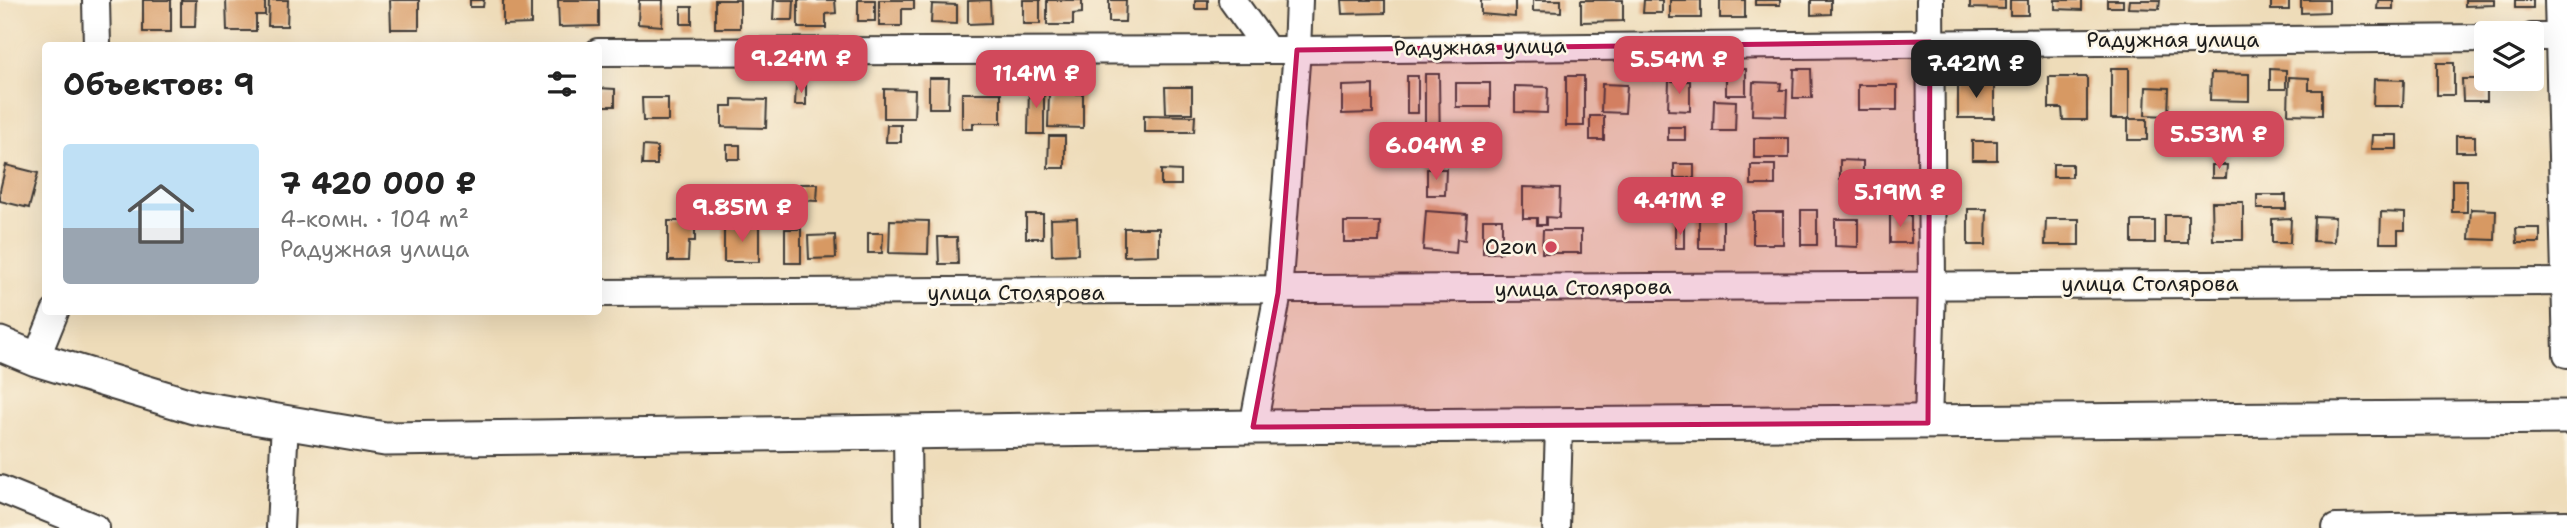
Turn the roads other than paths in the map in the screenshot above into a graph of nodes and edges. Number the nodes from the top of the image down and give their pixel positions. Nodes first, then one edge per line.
1 (96, 0) edge
2 (1232, 0) edge
3 (1299, 0) edge
4 (1930, 0) edge
5 (2558, 0) edge
6 (2544, 37) edge
7 (2563, 37) edge
8 (2474, 38) edge
9 (97, 42) edge
10 (1930, 42) junction
11 (1268, 50) junction
12 (1297, 50) junction
13 (602, 52) edge
14 (2566, 282) edge
15 (1932, 285) junction
16 (602, 293) edge
17 (1278, 293) junction
18 (54, 315) edge
19 (0, 344) edge
20 (2567, 354) edge
21 (36, 359) junction
22 (2567, 417) edge
23 (285, 421) junction
24 (1928, 423) junction
25 (1559, 426) junction
26 (1253, 428) junction
27 (906, 431) junction
28 (0, 489) edge
29 (2567, 524) edge
30 (96, 528) edge
31 (280, 528) edge
32 (908, 528) edge
33 (1556, 528) edge
34 (2336, 528) edge

1 - 9 street
2 - 11 street
3 - 12 street
4 - 10 street
5 - 7 street
6 - 7 street
7 - 14 street
8 - 10 street, Радужная улица
10 - 12 street, Радужная улица
10 - 15 street
11 - 12 street, Радужная улица
11 - 13 street, Радужная улица
12 - 17 street
14 - 15 street, улица Столярова
14 - 20 street
15 - 17 street, улица Столярова
15 - 24 street
16 - 17 street, улица Столярова
17 - 26 street
18 - 21 street
19 - 21 main road
21 - 23 main road
22 - 24 main road
23 - 27 main road
23 - 31 street
24 - 25 main road
25 - 26 main road
25 - 33 street
26 - 27 main road
27 - 32 street
28 - 30 street
29 - 34 street

